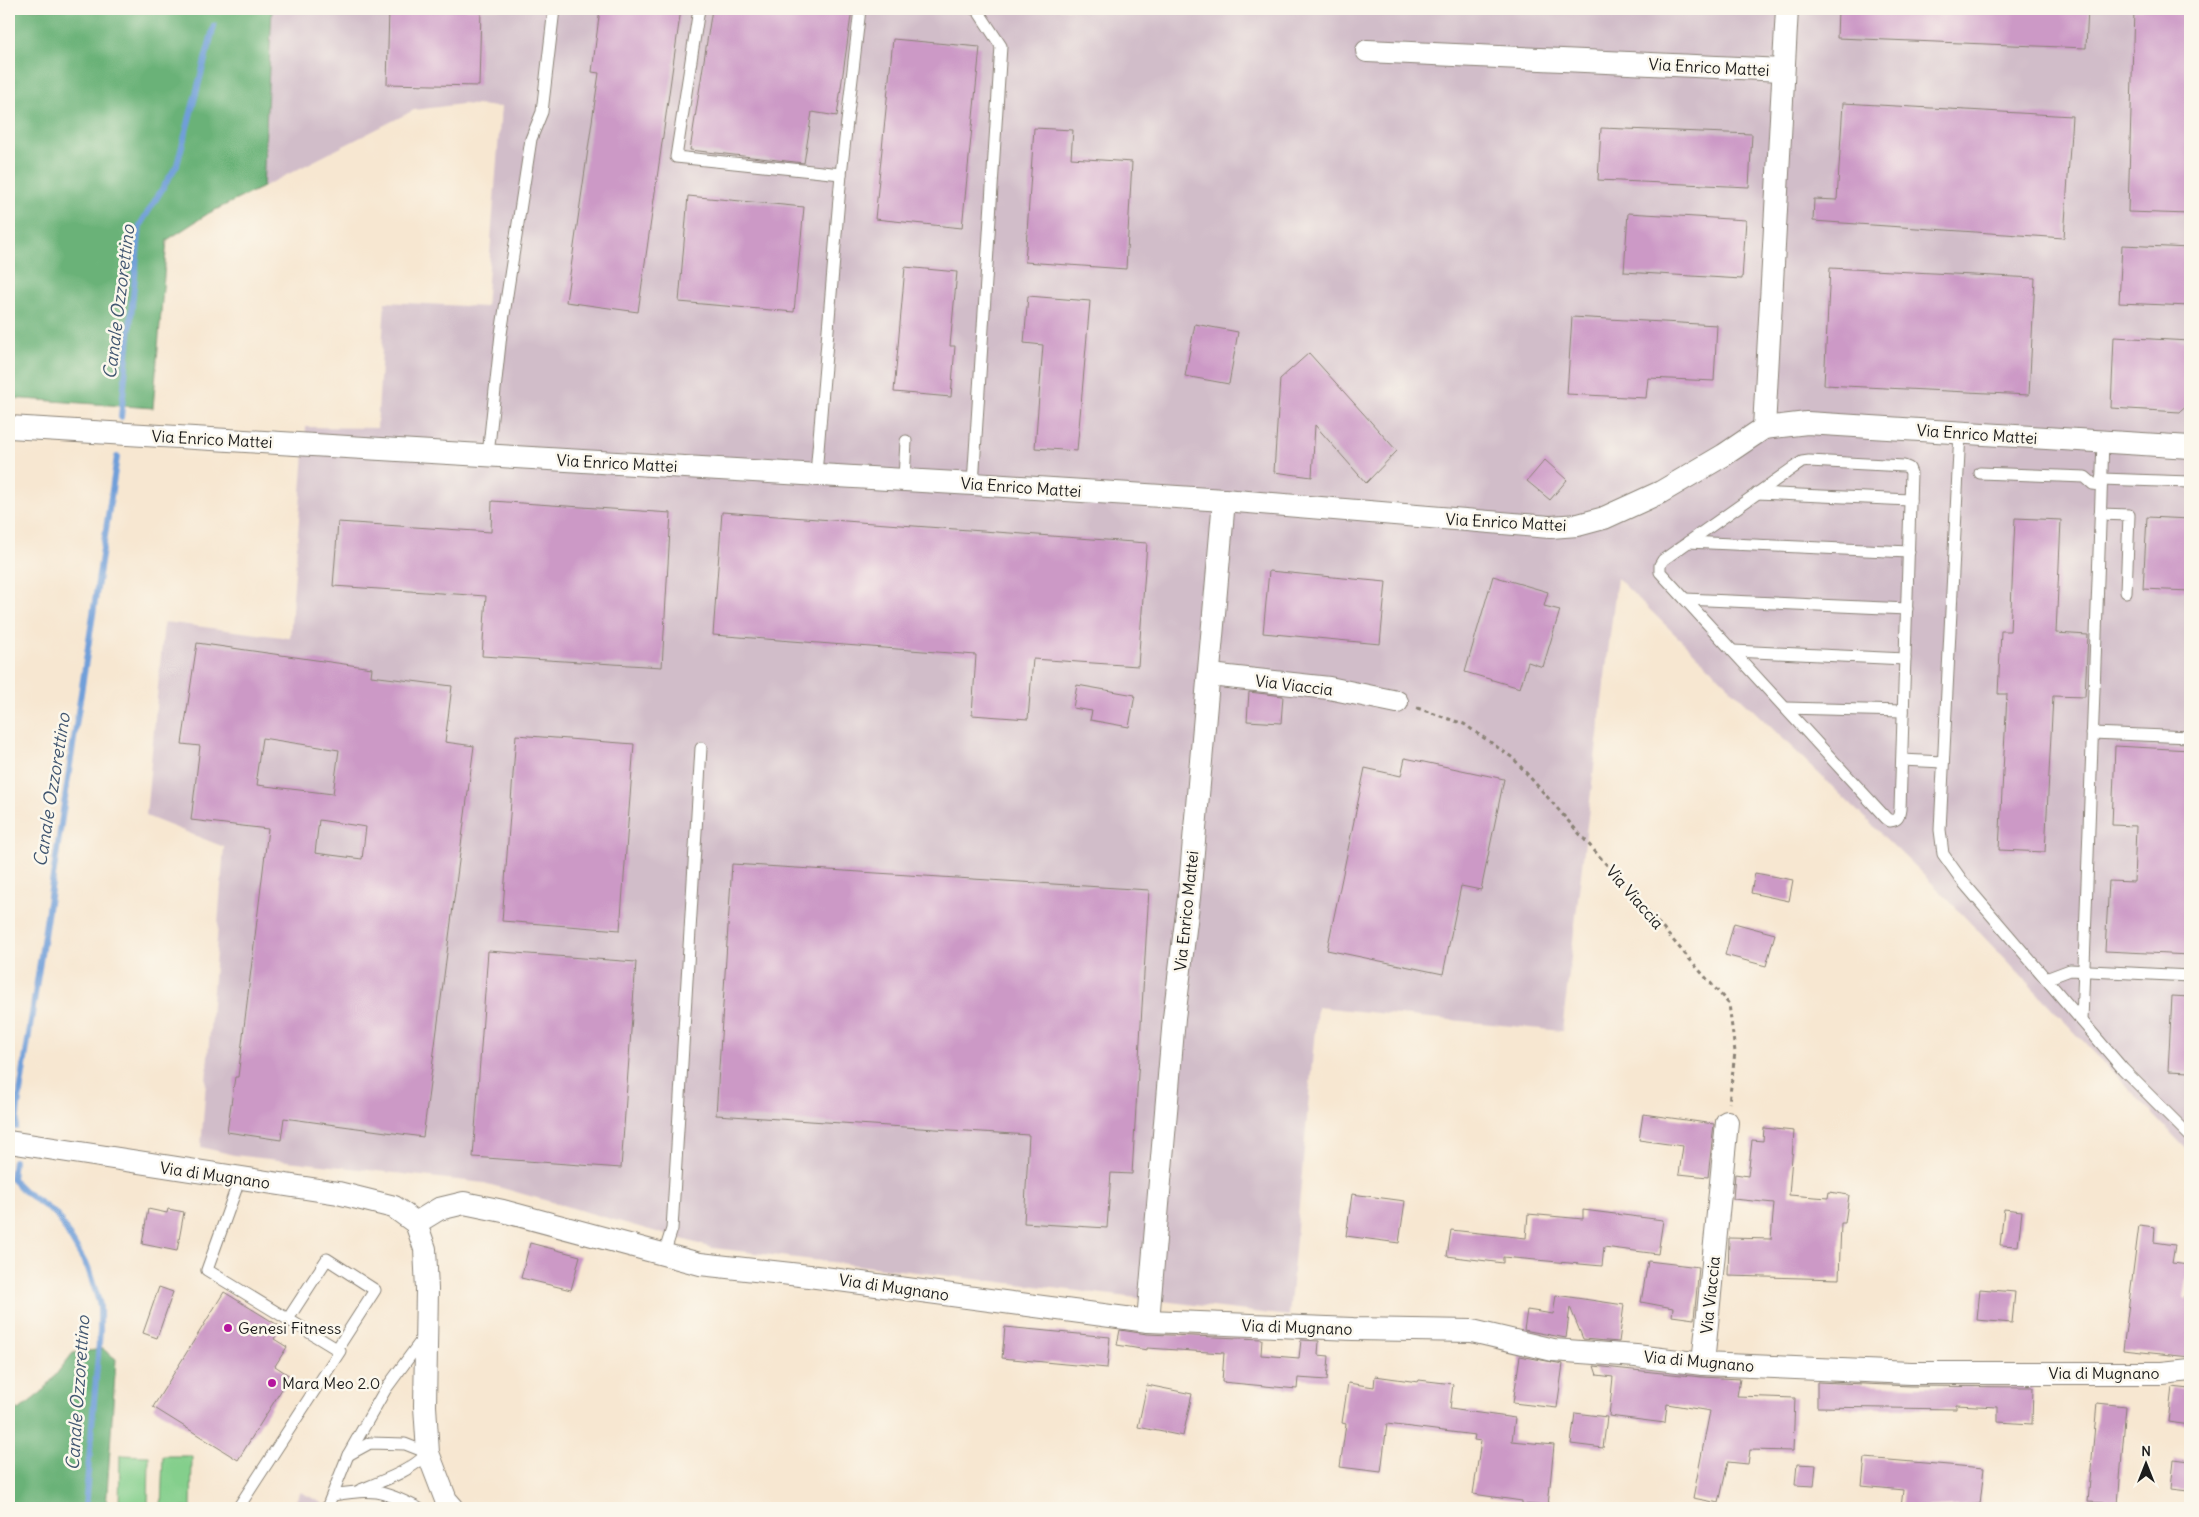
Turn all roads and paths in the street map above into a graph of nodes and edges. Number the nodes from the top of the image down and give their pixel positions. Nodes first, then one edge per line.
1 (554, 9) edge
2 (699, 9) edge
3 (860, 9) edge
4 (974, 9) edge
5 (1787, 9) edge
6 (1367, 51) dead end
7 (1783, 70) junction
8 (841, 174) junction
9 (9, 427) edge
10 (1764, 428) junction
11 (1960, 432) junction
12 (906, 441) dead end
13 (2103, 442) junction
14 (2190, 446) edge
15 (488, 456) junction
16 (1980, 473) dead end
17 (816, 474) junction
18 (904, 479) junction
19 (2101, 482) junction
20 (2190, 482) edge
21 (973, 484) junction
22 (1757, 493) junction
23 (1224, 500) junction
24 (1910, 500) junction
25 (2100, 514) junction
26 (1688, 542) junction
27 (1909, 552) junction
28 (2126, 592) dead end
29 (1685, 599) junction
30 (1907, 609) junction
31 (1733, 651) junction
32 (1905, 659) junction
33 (1210, 676) junction
34 (1397, 702) joint
35 (1785, 708) junction
36 (1903, 711) junction
37 (2092, 733) junction
38 (2190, 737) edge
39 (702, 748) dead end
40 (1902, 760) junction
41 (1943, 762) junction
42 (2084, 970) junction
43 (2190, 976) edge
44 (2046, 979) junction
45 (2082, 1021) junction
46 (1727, 1122) joint
47 (2190, 1136) edge
48 (9, 1142) edge
49 (240, 1178) junction
50 (416, 1223) junction
51 (664, 1254) junction
52 (288, 1319) junction
53 (1148, 1321) junction
54 (426, 1334) junction
55 (337, 1349) junction
56 (1704, 1364) junction
57 (2190, 1370) edge
58 (428, 1453) junction
59 (348, 1455) junction
60 (360, 1490) junction
61 (333, 1495) junction
62 (238, 1508) edge
63 (327, 1508) edge
64 (418, 1508) edge
65 (452, 1508) edge

1 - 15 lane
2 - 8 lane
3 - 8 lane
4 - 21 lane
5 - 7 street
6 - 7 street, Via Enrico Mattei
7 - 10 street, Via Enrico Mattei
8 - 17 lane
9 - 15 street, Via Enrico Mattei
10 - 11 street, Via Enrico Mattei
10 - 23 street, Via Enrico Mattei
11 - 13 street, Via Enrico Mattei
11 - 41 lane
12 - 18 lane
13 - 14 street, Via Enrico Mattei
13 - 19 lane
15 - 17 street, Via Enrico Mattei
16 - 19 lane
17 - 18 street, Via Enrico Mattei
18 - 21 street, Via Enrico Mattei
19 - 20 lane
19 - 25 lane
21 - 23 street, Via Enrico Mattei
22 - 24 lane
22 - 24 lane
22 - 26 lane
23 - 33 street, Via Enrico Mattei
24 - 27 lane
25 - 28 lane
25 - 37 lane
26 - 27 lane
26 - 29 lane
27 - 30 lane
29 - 30 lane
29 - 31 lane
30 - 32 lane
31 - 32 lane
31 - 35 lane
32 - 36 lane
33 - 34 street, Via Viaccia
33 - 53 street, Via Enrico Mattei
34 - 46 path, Via Viaccia
35 - 36 lane
35 - 40 lane
36 - 40 lane
37 - 38 lane
37 - 42 lane
39 - 51 lane
40 - 41 lane
41 - 44 lane
42 - 43 lane
42 - 44 lane
42 - 45 lane
44 - 45 lane
45 - 47 lane
46 - 56 street, Via Viaccia
48 - 49 street, Via di Mugnano
49 - 50 street, Via di Mugnano
49 - 52 lane
50 - 51 street, Via di Mugnano
50 - 54 street
51 - 53 street, Via di Mugnano
52 - 55 lane
52 - 55 lane
53 - 56 street, Via di Mugnano
54 - 58 street
54 - 59 lane
55 - 62 lane
56 - 57 street, Via di Mugnano
58 - 59 lane
58 - 60 lane
58 - 65 street
59 - 61 lane
60 - 61 lane
60 - 64 lane
61 - 63 lane

